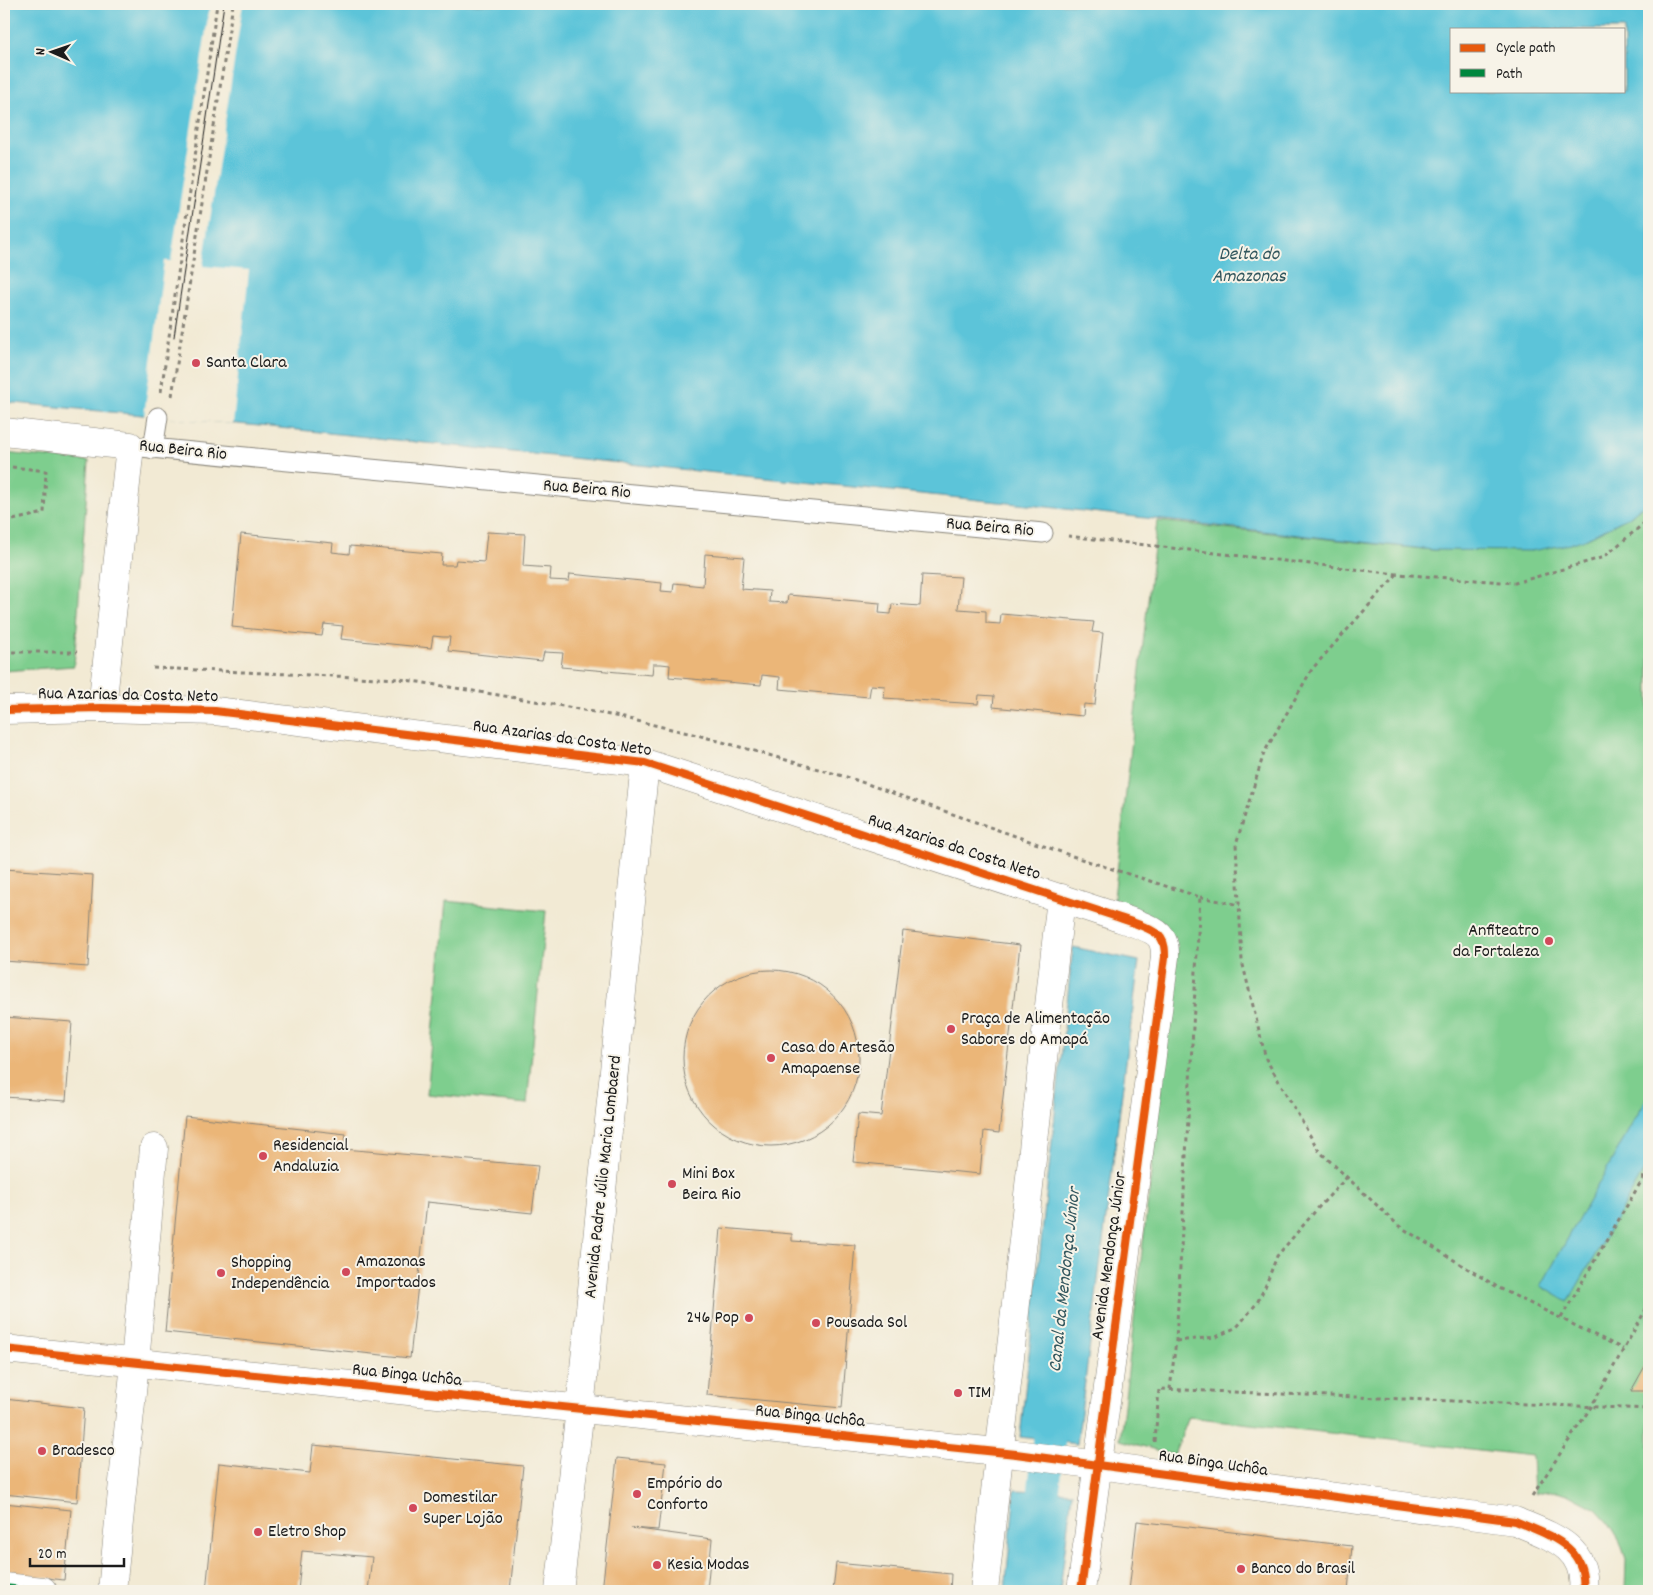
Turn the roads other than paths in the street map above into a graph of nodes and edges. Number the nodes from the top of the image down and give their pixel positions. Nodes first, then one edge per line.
1 (158, 417) road end
2 (4, 432) edge
3 (142, 447) junction
4 (1043, 533) road end
5 (102, 708) junction
6 (4, 710) edge
7 (645, 763) junction
8 (1061, 898) junction
9 (1153, 930) joint
10 (154, 1148) dead end
11 (4, 1348) edge
12 (135, 1363) junction
13 (580, 1408) junction
14 (1007, 1453) junction
15 (1088, 1463) junction
16 (1584, 1586) edge
17 (4, 1587) edge
18 (43, 1591) edge
19 (112, 1591) edge
20 (559, 1591) edge
21 (984, 1591) edge
22 (1081, 1591) edge

1 - 3 lane
2 - 3 street
3 - 4 lane, Rua Beira Rio
3 - 5 street
5 - 6 street, Rua Azarias da Costa Neto
5 - 7 street, Rua Azarias da Costa Neto
7 - 8 street, Rua Azarias da Costa Neto
7 - 13 street, Avenida Padre Júlio Maria Lombaerd
8 - 9 street, Rua Azarias da Costa Neto
8 - 14 street
9 - 15 street, Avenida Mendonça Júnior
10 - 12 street
11 - 12 street, Rua Binga Uchôa
12 - 13 street, Rua Binga Uchôa
12 - 19 street
13 - 14 street, Rua Binga Uchôa
13 - 20 street, Avenida Padre Júlio Maria Lombaerd
14 - 15 street, Rua Binga Uchôa
14 - 21 street
15 - 16 street, Rua Binga Uchôa
15 - 22 street, Avenida Mendonça Júnior
17 - 18 street

